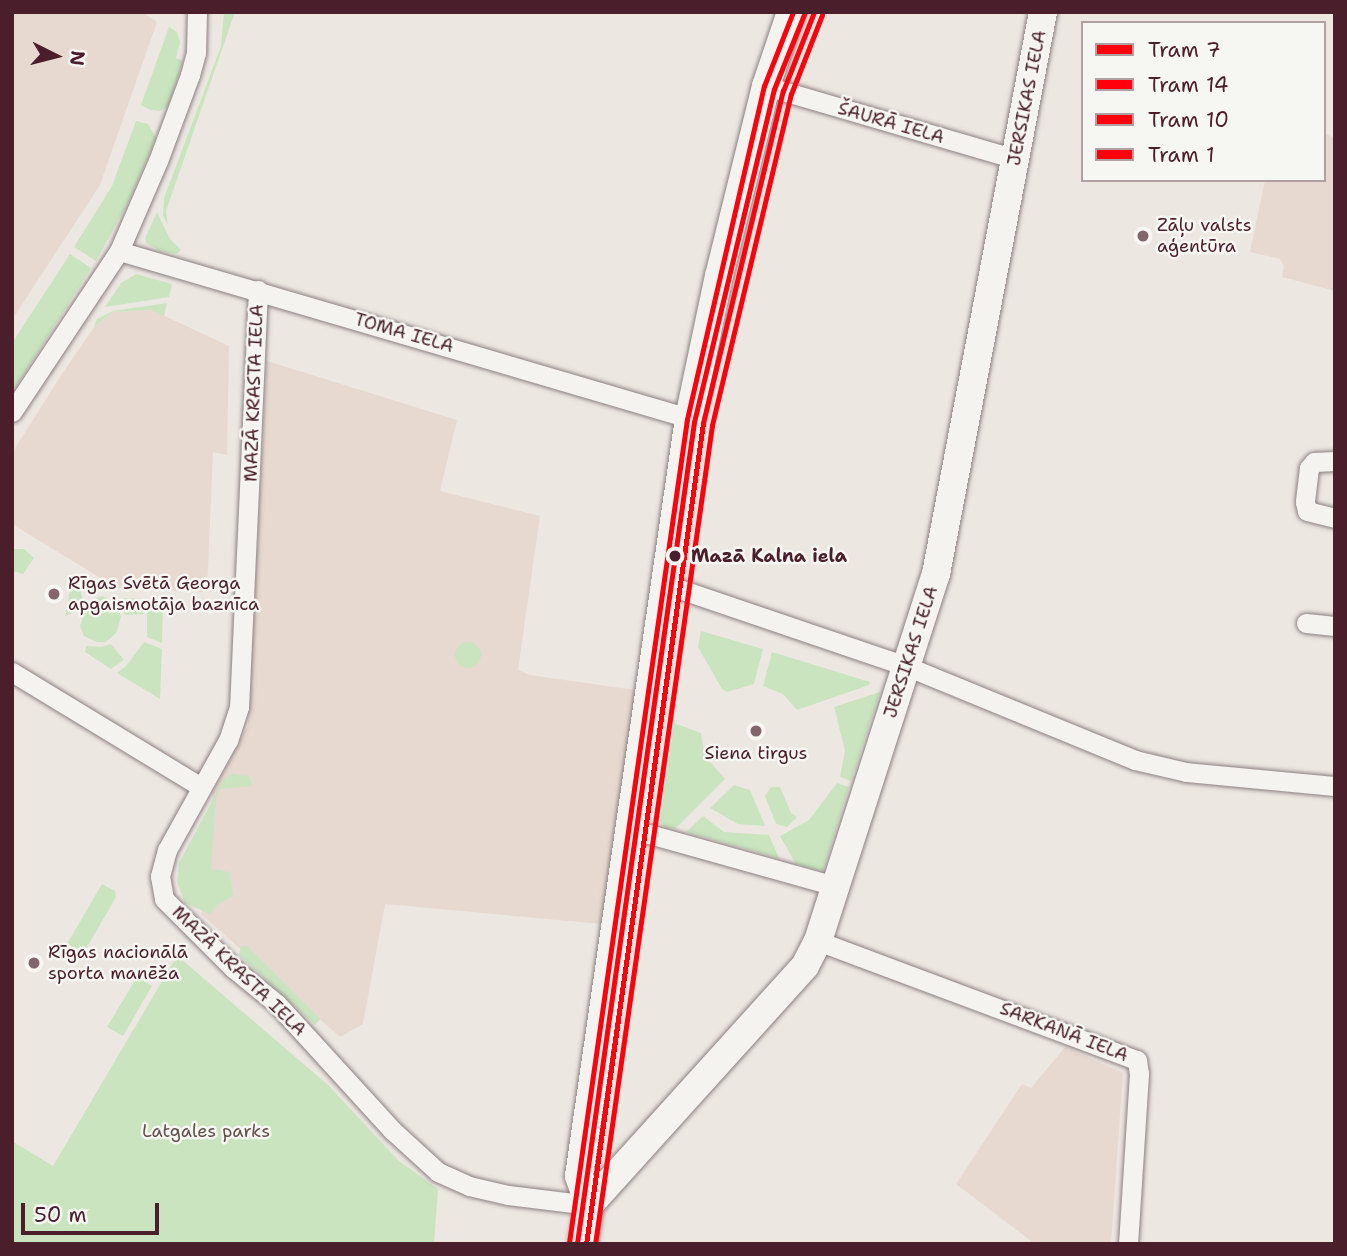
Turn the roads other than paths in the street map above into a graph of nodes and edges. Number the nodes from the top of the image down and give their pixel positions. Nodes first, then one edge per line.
1 (197, 12) edge
2 (792, 12) edge
3 (1043, 12) edge
4 (766, 86) junction
5 (1016, 159) junction
6 (119, 251) junction
7 (258, 290) junction
8 (12, 412) edge
9 (689, 418) junction
10 (1335, 461) edge
11 (1335, 519) edge
12 (665, 584) junction
13 (1306, 624) dead end
14 (1335, 626) edge
15 (906, 666) junction
16 (12, 672) edge
17 (1335, 786) edge
18 (201, 787) junction
19 (632, 829) junction
20 (835, 886) junction
21 (818, 941) junction
22 (589, 1205) junction
23 (583, 1244) edge
24 (1128, 1244) edge

1 - 6 street
2 - 4 street
3 - 5 street, JERSIKAS IELA
4 - 5 street, ŠAURĀ IELA
4 - 9 street
5 - 15 street, JERSIKAS IELA
6 - 7 street, TOMA IELA
6 - 8 street
7 - 9 street, TOMA IELA
7 - 18 street, MAZĀ KRASTA IELA
9 - 12 street
10 - 11 street
12 - 15 street
12 - 19 street
13 - 14 street
15 - 17 street
15 - 20 street, JERSIKAS IELA
16 - 18 street
18 - 22 street, MAZĀ KRASTA IELA
19 - 20 street
19 - 22 street
20 - 21 street, JERSIKAS IELA
21 - 22 street, JERSIKAS IELA
21 - 24 street, SARKANĀ IELA
22 - 23 street

